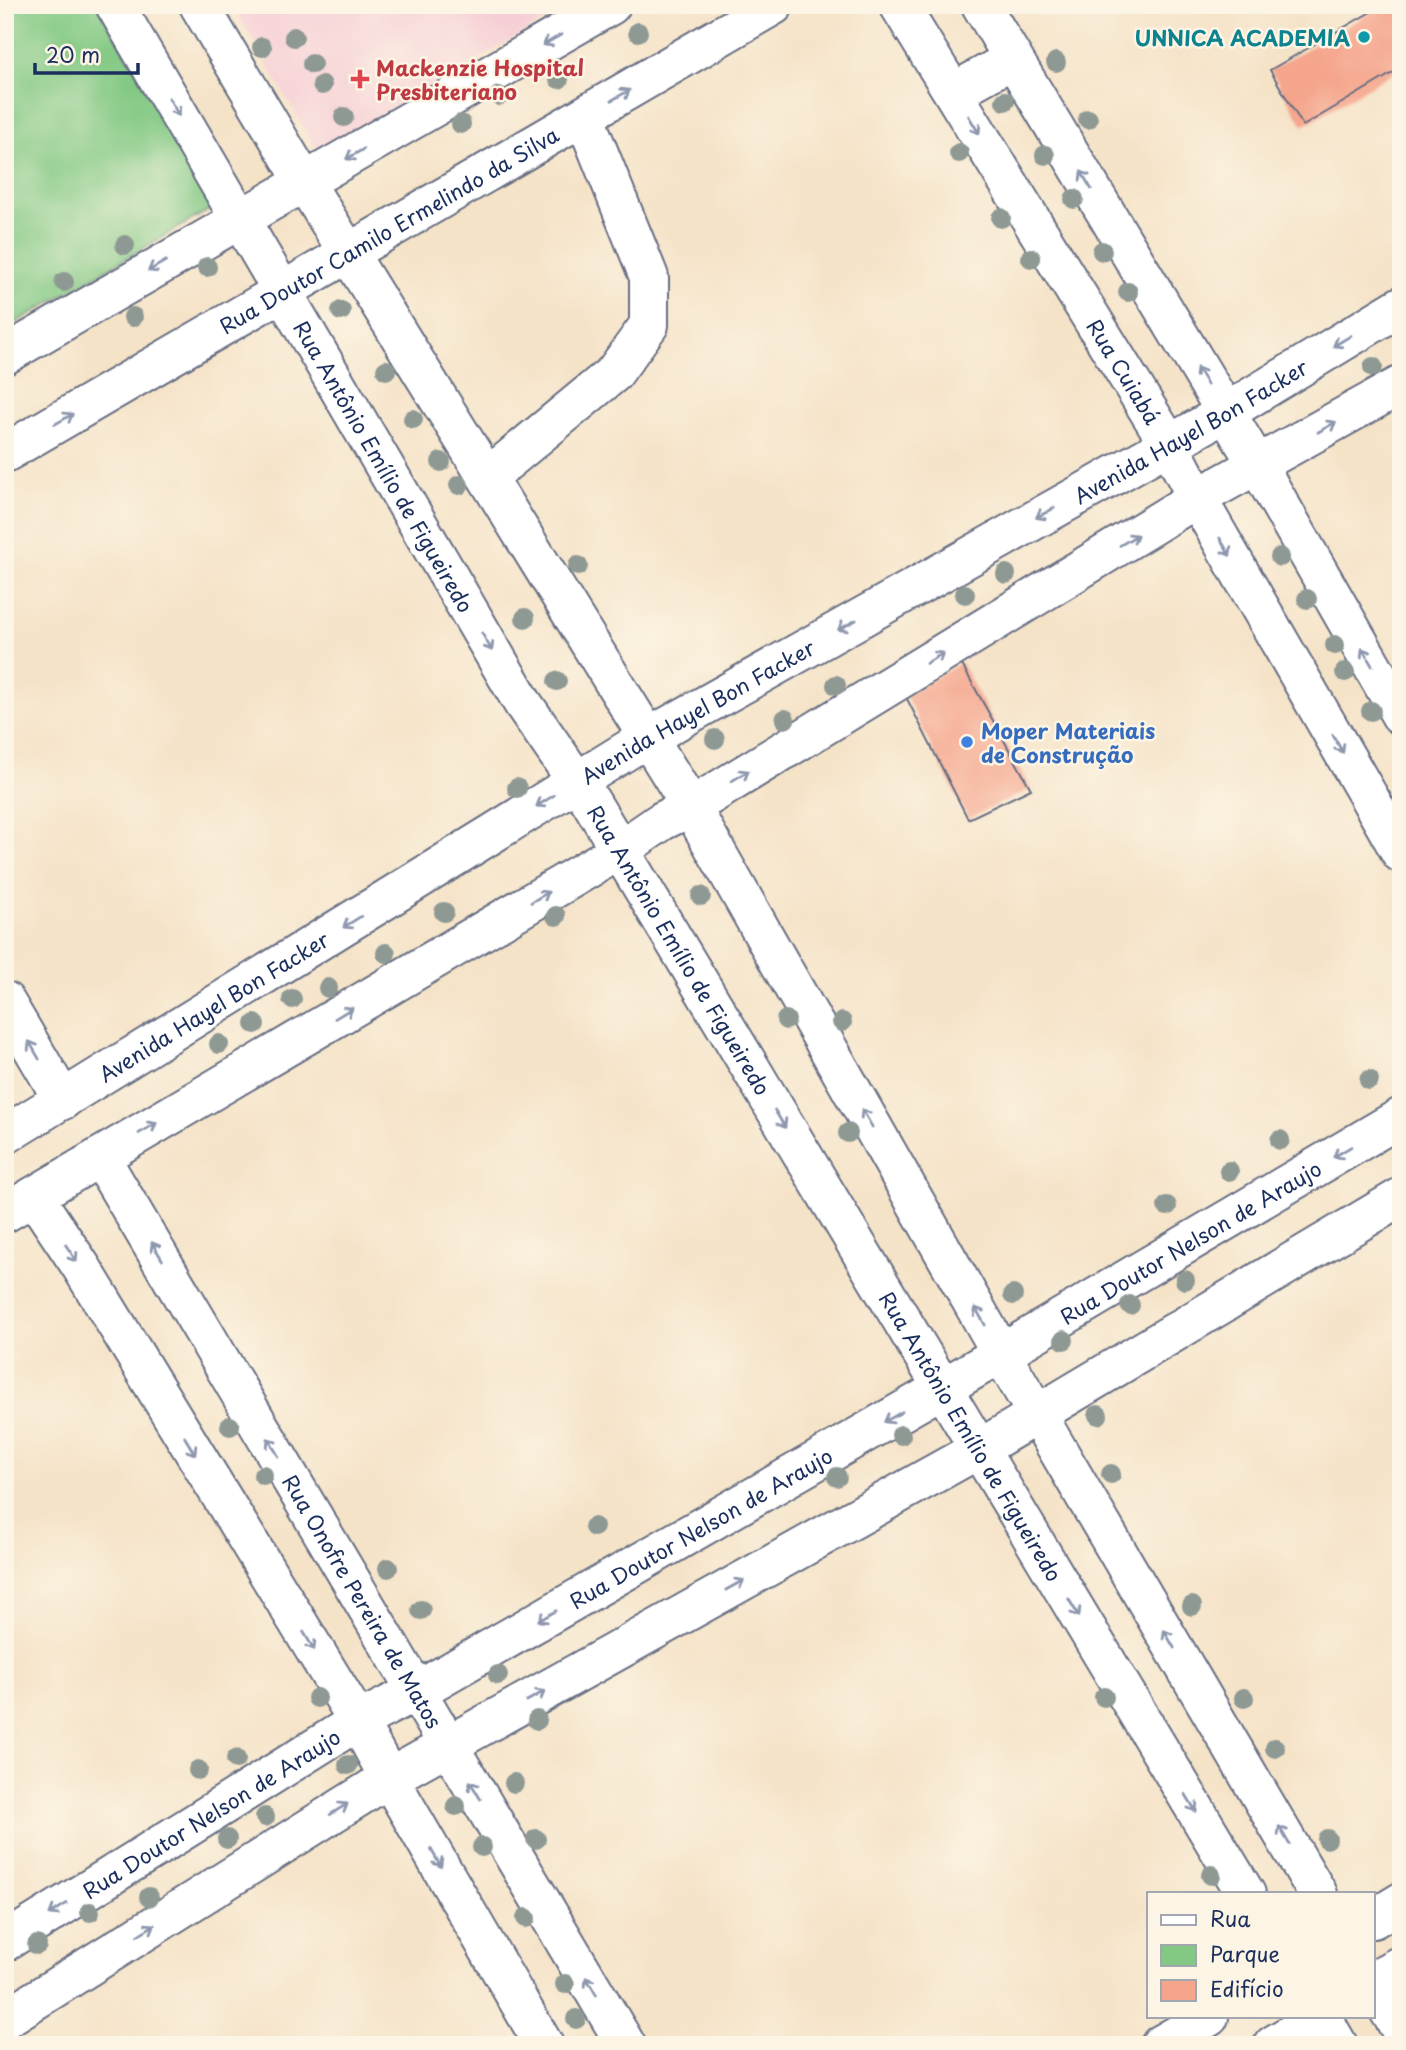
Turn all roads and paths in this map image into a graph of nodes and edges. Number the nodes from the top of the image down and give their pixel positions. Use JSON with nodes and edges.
{"nodes":[{"id":1,"x":115,"y":5,"type":"edge"},
{"id":2,"x":199,"y":5,"type":"edge"},
{"id":3,"x":611,"y":5,"type":"edge"},
{"id":4,"x":774,"y":5,"type":"edge"},
{"id":5,"x":899,"y":5,"type":"edge"},
{"id":6,"x":981,"y":5,"type":"edge"},
{"id":7,"x":1013,"y":58,"type":"junction"},
{"id":8,"x":954,"y":92,"type":"junction"},
{"id":9,"x":583,"y":116,"type":"junction"},
{"id":10,"x":305,"y":183,"type":"junction"},
{"id":11,"x":238,"y":219,"type":"junction"},
{"id":12,"x":350,"y":252,"type":"junction"},
{"id":13,"x":282,"y":292,"type":"junction"},
{"id":14,"x":1401,"y":306,"type":"edge"},
{"id":15,"x":5,"y":355,"type":"edge"},
{"id":16,"x":1401,"y":385,"type":"edge"},
{"id":17,"x":1225,"y":413,"type":"junction"},
{"id":18,"x":1169,"y":444,"type":"junction"},
{"id":19,"x":5,"y":453,"type":"edge"},
{"id":20,"x":1258,"y":467,"type":"junction"},
{"id":21,"x":488,"y":477,"type":"junction"},
{"id":22,"x":1197,"y":498,"type":"junction"},
{"id":23,"x":1401,"y":716,"type":"edge"},
{"id":24,"x":647,"y":738,"type":"junction"},
{"id":25,"x":577,"y":781,"type":"junction"},
{"id":26,"x":691,"y":807,"type":"junction"},
{"id":27,"x":620,"y":850,"type":"junction"},
{"id":28,"x":1401,"y":853,"type":"edge"},
{"id":29,"x":5,"y":1001,"type":"edge"},
{"id":30,"x":64,"y":1100,"type":"junction"},
{"id":31,"x":1401,"y":1117,"type":"edge"},
{"id":32,"x":5,"y":1135,"type":"edge"},
{"id":33,"x":100,"y":1157,"type":"junction"},
{"id":34,"x":1401,"y":1197,"type":"edge"},
{"id":35,"x":19,"y":1204,"type":"edge"},
{"id":36,"x":1001,"y":1353,"type":"junction"},
{"id":37,"x":941,"y":1389,"type":"junction"},
{"id":38,"x":1036,"y":1414,"type":"junction"},
{"id":39,"x":979,"y":1449,"type":"junction"},
{"id":40,"x":417,"y":1691,"type":"junction"},
{"id":41,"x":358,"y":1721,"type":"junction"},
{"id":42,"x":448,"y":1744,"type":"junction"},
{"id":43,"x":389,"y":1778,"type":"junction"},
{"id":44,"x":1245,"y":1892,"type":"edge"},
{"id":45,"x":1317,"y":1892,"type":"edge"},
{"id":46,"x":1401,"y":1902,"type":"edge"},
{"id":47,"x":1374,"y":1918,"type":"edge"},
{"id":48,"x":5,"y":1942,"type":"edge"},
{"id":49,"x":1401,"y":1965,"type":"edge"},
{"id":50,"x":1374,"y":1981,"type":"edge"},
{"id":51,"x":1374,"y":1984,"type":"edge"},
{"id":52,"x":1207,"y":2018,"type":"edge"},
{"id":53,"x":1319,"y":2018,"type":"edge"},
{"id":54,"x":1322,"y":2018,"type":"edge"},
{"id":55,"x":5,"y":2019,"type":"edge"},
{"id":56,"x":1401,"y":2031,"type":"edge"},
{"id":57,"x":544,"y":2045,"type":"edge"},
{"id":58,"x":626,"y":2045,"type":"edge"},
{"id":59,"x":1160,"y":2045,"type":"edge"},
{"id":60,"x":1273,"y":2045,"type":"edge"},
{"id":61,"x":1338,"y":2045,"type":"edge"}],
"edges":[{"from":1,"to":11,"type":"street","name":"Rua Antônio Emílio de Figueiredo","one_way":true},
{"from":2,"to":10,"type":"street"},
{"from":3,"to":10,"type":"street","one_way":true},
{"from":9,"to":4,"type":"street","name":"Rua Doutor Camilo Ermelindo da Silva","one_way":true},
{"from":5,"to":8,"type":"street","name":"Rua Cuiabá"},
{"from":6,"to":7,"type":"street"},
{"from":7,"to":8,"type":"street"},
{"from":17,"to":7,"type":"street","one_way":true},
{"from":8,"to":18,"type":"street","name":"Rua Cuiabá","one_way":true},
{"from":9,"to":12,"type":"street","name":"Rua Doutor Camilo Ermelindo da Silva"},
{"from":9,"to":21,"type":"street"},
{"from":10,"to":11,"type":"street"},
{"from":10,"to":12,"type":"street"},
{"from":11,"to":13,"type":"street","name":"Rua Antônio Emílio de Figueiredo"},
{"from":11,"to":15,"type":"street","one_way":true},
{"from":12,"to":13,"type":"street","name":"Rua Doutor Camilo Ermelindo da Silva"},
{"from":12,"to":21,"type":"street"},
{"from":19,"to":13,"type":"street","name":"Rua Doutor Camilo Ermelindo da Silva","one_way":true},
{"from":13,"to":25,"type":"street","name":"Rua Antônio Emílio de Figueiredo","one_way":true},
{"from":14,"to":17,"type":"street","name":"Avenida Hayel Bon Facker","one_way":true},
{"from":20,"to":16,"type":"street","one_way":true},
{"from":17,"to":18,"type":"street","name":"Avenida Hayel Bon Facker"},
{"from":17,"to":20,"type":"street"},
{"from":18,"to":22,"type":"street","name":"Rua Cuiabá"},
{"from":18,"to":24,"type":"street","name":"Avenida Hayel Bon Facker","one_way":true},
{"from":20,"to":22,"type":"street"},
{"from":23,"to":20,"type":"street","one_way":true},
{"from":21,"to":24,"type":"street"},
{"from":26,"to":22,"type":"street","one_way":true},
{"from":22,"to":28,"type":"street","name":"Rua Cuiabá","one_way":true},
{"from":24,"to":25,"type":"street","name":"Avenida Hayel Bon Facker"},
{"from":24,"to":26,"type":"street"},
{"from":25,"to":27,"type":"street","name":"Rua Antônio Emílio de Figueiredo"},
{"from":25,"to":30,"type":"street","name":"Avenida Hayel Bon Facker","one_way":true},
{"from":26,"to":27,"type":"street"},
{"from":36,"to":26,"type":"street","one_way":true},
{"from":33,"to":27,"type":"street","one_way":true},
{"from":27,"to":37,"type":"street","name":"Rua Antônio Emílio de Figueiredo","one_way":true},
{"from":30,"to":29,"type":"street","one_way":true},
{"from":30,"to":32,"type":"street","name":"Avenida Hayel Bon Facker"},
{"from":31,"to":36,"type":"street","name":"Rua Doutor Nelson de Araujo","one_way":true},
{"from":33,"to":35,"type":"street"},
{"from":40,"to":33,"type":"street","name":"Rua Onofre Pereira de Matos","one_way":true},
{"from":34,"to":38,"type":"street"},
{"from":35,"to":41,"type":"street","one_way":true},
{"from":36,"to":37,"type":"street","name":"Rua Doutor Nelson de Araujo"},
{"from":36,"to":38,"type":"street"},
{"from":37,"to":39,"type":"street","name":"Rua Antônio Emílio de Figueiredo"},
{"from":37,"to":40,"type":"street","name":"Rua Doutor Nelson de Araujo","one_way":true},
{"from":38,"to":39,"type":"street"},
{"from":45,"to":38,"type":"street","one_way":true},
{"from":42,"to":39,"type":"street","one_way":true},
{"from":39,"to":44,"type":"street","name":"Rua Antônio Emílio de Figueiredo","one_way":true},
{"from":40,"to":41,"type":"street","name":"Rua Doutor Nelson de Araujo"},
{"from":40,"to":42,"type":"street","name":"Rua Onofre Pereira de Matos"},
{"from":41,"to":43,"type":"street"},
{"from":41,"to":48,"type":"street","name":"Rua Doutor Nelson de Araujo","one_way":true},
{"from":42,"to":43,"type":"street"},
{"from":58,"to":42,"type":"street","name":"Rua Onofre Pereira de Matos","one_way":true},
{"from":55,"to":43,"type":"street","one_way":true},
{"from":43,"to":57,"type":"street","one_way":true},
{"from":46,"to":47,"type":"street"},
{"from":49,"to":50,"type":"street"},
{"from":51,"to":56,"type":"street"},
{"from":52,"to":59,"type":"street"},
{"from":53,"to":60,"type":"street"},
{"from":54,"to":61,"type":"street"}]}
